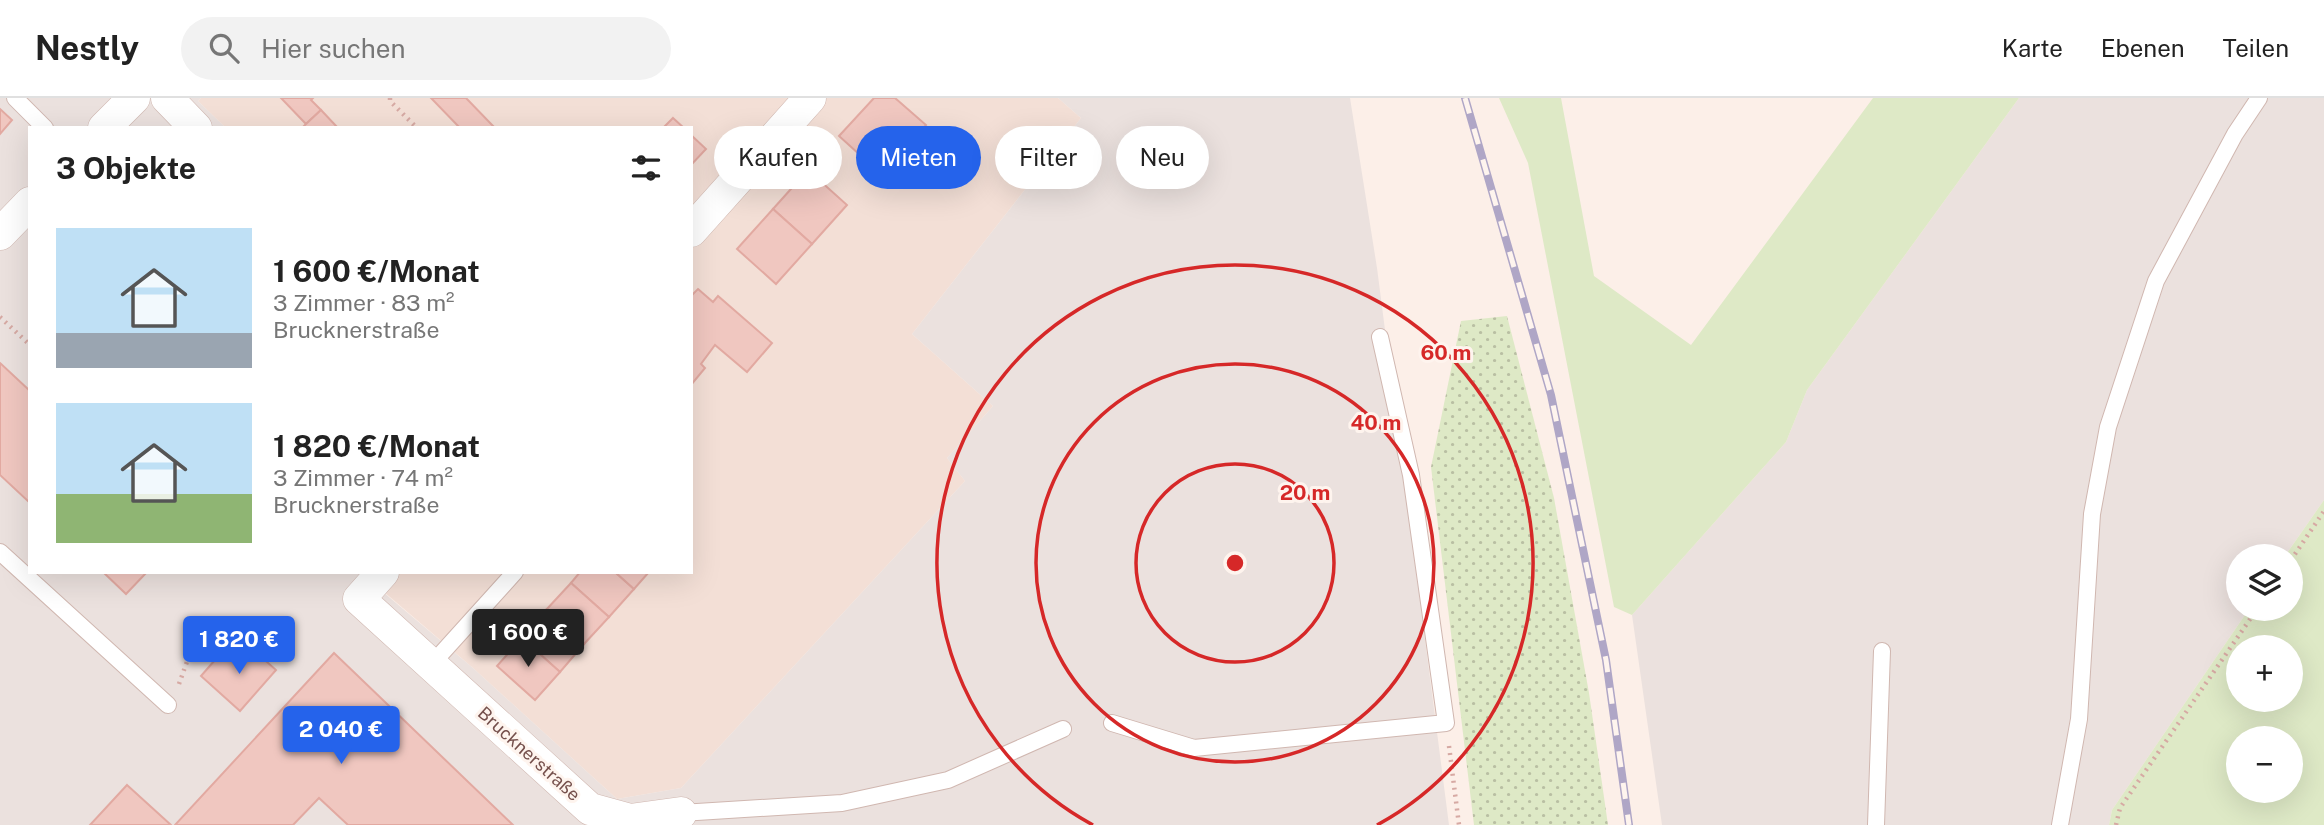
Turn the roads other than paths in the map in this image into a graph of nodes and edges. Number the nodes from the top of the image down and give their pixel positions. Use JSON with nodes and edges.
{"nodes":[{"id":1,"x":15,"y":98,"type":"edge"},
{"id":2,"x":134,"y":98,"type":"edge"},
{"id":3,"x":167,"y":98,"type":"edge"},
{"id":4,"x":810,"y":98,"type":"edge"},
{"id":5,"x":2259,"y":98,"type":"edge"},
{"id":6,"x":44,"y":126,"type":"edge"},
{"id":7,"x":106,"y":126,"type":"edge"},
{"id":8,"x":194,"y":126,"type":"edge"},
{"id":9,"x":28,"y":205,"type":"edge"},
{"id":10,"x":693,"y":229,"type":"edge"},
{"id":11,"x":0,"y":233,"type":"edge"},
{"id":12,"x":1380,"y":337,"type":"dead end"},
{"id":13,"x":0,"y":552,"type":"edge"},
{"id":14,"x":381,"y":574,"type":"edge"},
{"id":15,"x":514,"y":574,"type":"edge"},
{"id":16,"x":1882,"y":651,"type":"dead end"},
{"id":17,"x":431,"y":665,"type":"junction"},
{"id":18,"x":168,"y":705,"type":"road end"},
{"id":19,"x":1112,"y":723,"type":"dead end"},
{"id":20,"x":1063,"y":729,"type":"dead end"},
{"id":21,"x":681,"y":813,"type":"joint"},
{"id":22,"x":1875,"y":825,"type":"edge"},
{"id":23,"x":2060,"y":825,"type":"edge"}],
"edges":[{"from":1,"to":6,"type":"lane"},
{"from":2,"to":7,"type":"street"},
{"from":3,"to":8,"type":"street"},
{"from":4,"to":10,"type":"street"},
{"from":5,"to":23,"type":"lane"},
{"from":9,"to":11,"type":"street"},
{"from":12,"to":19,"type":"lane"},
{"from":13,"to":18,"type":"lane"},
{"from":14,"to":17,"type":"street","name":"Brucknerstraße"},
{"from":15,"to":17,"type":"lane"},
{"from":16,"to":22,"type":"lane"},
{"from":17,"to":21,"type":"street","name":"Brucknerstraße"},
{"from":20,"to":21,"type":"lane"}]}
